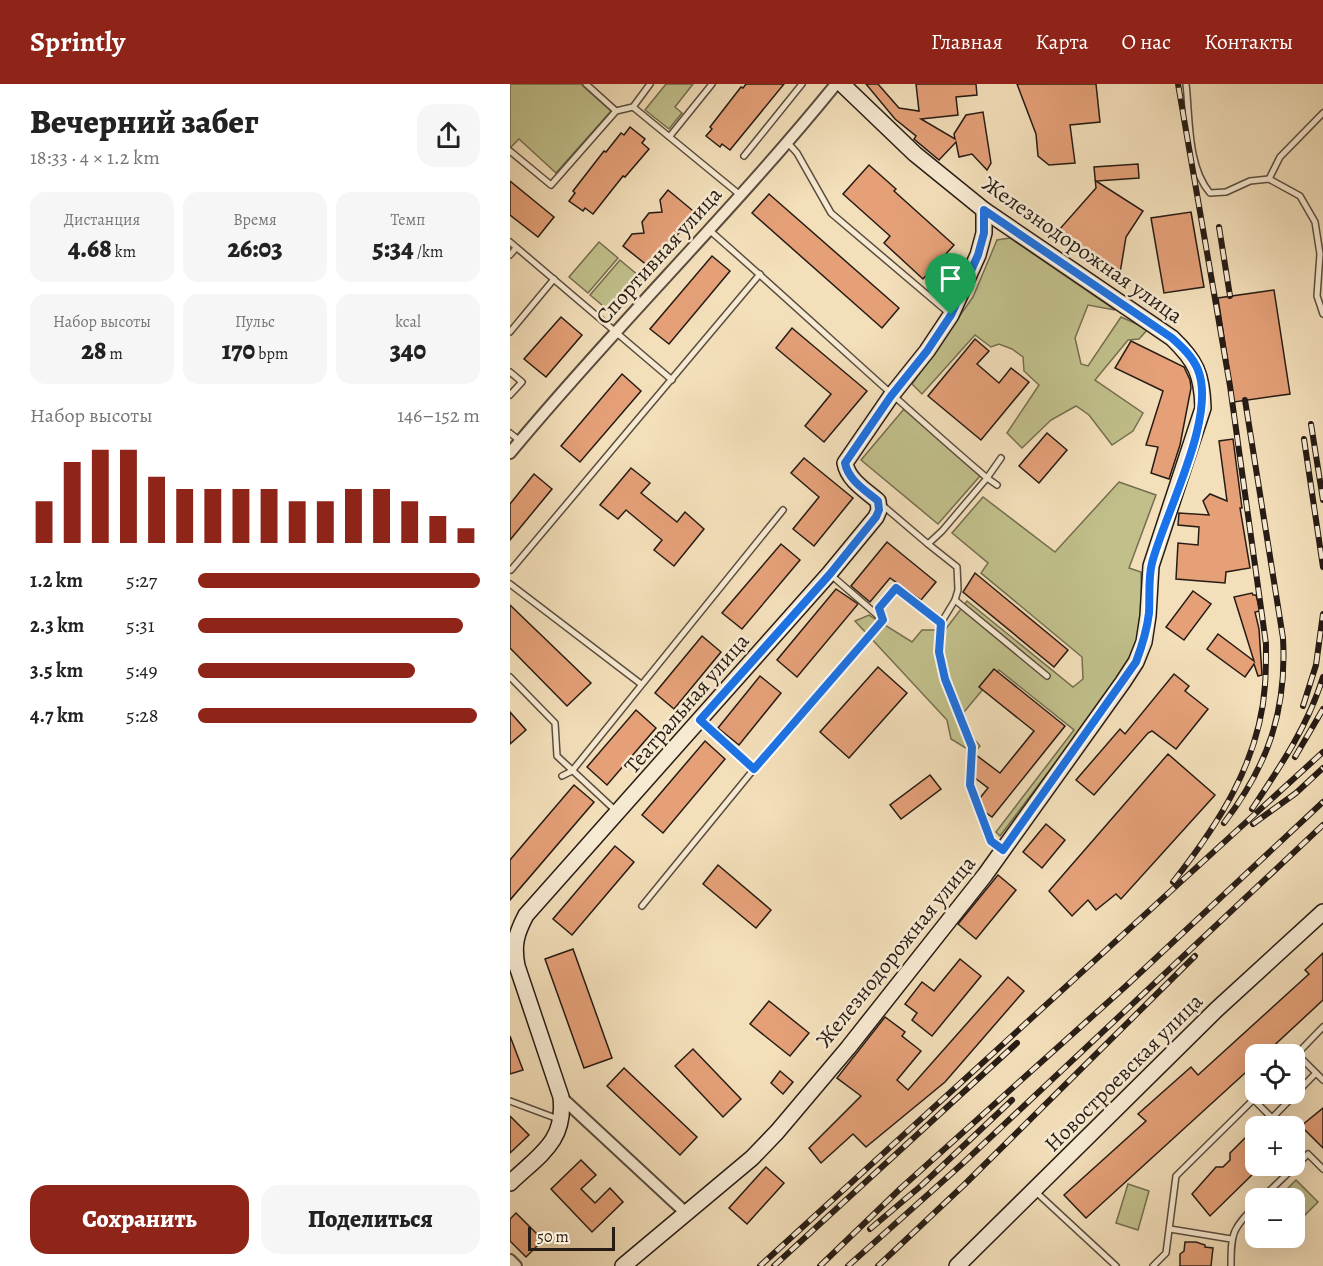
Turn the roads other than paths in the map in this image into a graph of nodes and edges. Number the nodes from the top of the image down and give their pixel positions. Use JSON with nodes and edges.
{"nodes":[{"id":1,"x":586,"y":84,"type":"edge"},
{"id":2,"x":650,"y":84,"type":"edge"},
{"id":3,"x":712,"y":84,"type":"edge"},
{"id":4,"x":802,"y":84,"type":"edge"},
{"id":5,"x":836,"y":84,"type":"edge"},
{"id":6,"x":842,"y":84,"type":"edge"},
{"id":7,"x":1186,"y":84,"type":"edge"},
{"id":8,"x":633,"y":107,"type":"junction"},
{"id":9,"x":616,"y":111,"type":"junction"},
{"id":10,"x":1323,"y":113,"type":"edge"},
{"id":11,"x":670,"y":136,"type":"junction"},
{"id":12,"x":788,"y":143,"type":"junction"},
{"id":13,"x":510,"y":151,"type":"edge"},
{"id":14,"x":744,"y":156,"type":"dead end"},
{"id":15,"x":1269,"y":178,"type":"junction"},
{"id":16,"x":739,"y":194,"type":"junction"},
{"id":17,"x":984,"y":210,"type":"junction"},
{"id":18,"x":1323,"y":220,"type":"edge"},
{"id":19,"x":1315,"y":222,"type":"junction"},
{"id":20,"x":708,"y":229,"type":"junction"},
{"id":21,"x":510,"y":242,"type":"edge"},
{"id":22,"x":516,"y":248,"type":"junction"},
{"id":23,"x":510,"y":255,"type":"edge"},
{"id":24,"x":760,"y":274,"type":"junction"},
{"id":25,"x":554,"y":279,"type":"junction"},
{"id":26,"x":1323,"y":314,"type":"edge"},
{"id":27,"x":951,"y":315,"type":"junction"},
{"id":28,"x":616,"y":331,"type":"junction"},
{"id":29,"x":510,"y":332,"type":"edge"},
{"id":30,"x":510,"y":372,"type":"edge"},
{"id":31,"x":672,"y":380,"type":"junction"},
{"id":32,"x":510,"y":395,"type":"edge"},
{"id":33,"x":891,"y":396,"type":"junction"},
{"id":34,"x":510,"y":433,"type":"edge"},
{"id":35,"x":520,"y":441,"type":"junction"},
{"id":36,"x":510,"y":453,"type":"edge"},
{"id":37,"x":1001,"y":458,"type":"dead end"},
{"id":38,"x":987,"y":478,"type":"junction"},
{"id":39,"x":997,"y":485,"type":"dead end"},
{"id":40,"x":878,"y":501,"type":"junction"},
{"id":41,"x":783,"y":510,"type":"dead end"},
{"id":42,"x":928,"y":544,"type":"junction"},
{"id":43,"x":511,"y":570,"type":"edge"},
{"id":44,"x":830,"y":574,"type":"junction"},
{"id":45,"x":510,"y":584,"type":"edge"},
{"id":46,"x":955,"y":600,"type":"junction"},
{"id":47,"x":883,"y":620,"type":"junction"},
{"id":48,"x":941,"y":623,"type":"junction"},
{"id":49,"x":1047,"y":676,"type":"dead end"},
{"id":50,"x":510,"y":677,"type":"edge"},
{"id":51,"x":641,"y":684,"type":"junction"},
{"id":52,"x":700,"y":720,"type":"junction"},
{"id":53,"x":754,"y":769,"type":"junction"},
{"id":54,"x":573,"y":771,"type":"junction"},
{"id":55,"x":562,"y":776,"type":"dead end"},
{"id":56,"x":618,"y":813,"type":"junction"},
{"id":57,"x":1003,"y":850,"type":"junction"},
{"id":58,"x":642,"y":906,"type":"dead end"},
{"id":59,"x":1323,"y":912,"type":"edge"},
{"id":60,"x":1323,"y":1028,"type":"edge"},
{"id":61,"x":1305,"y":1046,"type":"edge"},
{"id":62,"x":1305,"y":1063,"type":"edge"},
{"id":63,"x":1316,"y":1073,"type":"junction"},
{"id":64,"x":1323,"y":1080,"type":"edge"},
{"id":65,"x":1305,"y":1084,"type":"edge"},
{"id":66,"x":561,"y":1097,"type":"junction"},
{"id":67,"x":510,"y":1101,"type":"edge"},
{"id":68,"x":1248,"y":1104,"type":"edge"},
{"id":69,"x":1258,"y":1104,"type":"edge"},
{"id":70,"x":1286,"y":1104,"type":"edge"},
{"id":71,"x":562,"y":1121,"type":"junction"},
{"id":72,"x":1323,"y":1169,"type":"edge"},
{"id":73,"x":510,"y":1183,"type":"edge"},
{"id":74,"x":1272,"y":1188,"type":"edge"},
{"id":75,"x":1035,"y":1191,"type":"junction"},
{"id":76,"x":686,"y":1213,"type":"junction"},
{"id":77,"x":1245,"y":1216,"type":"edge"},
{"id":78,"x":1170,"y":1229,"type":"junction"},
{"id":79,"x":1231,"y":1239,"type":"junction"},
{"id":80,"x":510,"y":1260,"type":"edge"},
{"id":81,"x":516,"y":1266,"type":"edge"},
{"id":82,"x":623,"y":1266,"type":"edge"},
{"id":83,"x":957,"y":1266,"type":"edge"},
{"id":84,"x":1116,"y":1266,"type":"edge"},
{"id":85,"x":1153,"y":1266,"type":"edge"},
{"id":86,"x":1231,"y":1266,"type":"edge"}],
"edges":[{"from":1,"to":9,"type":"lane"},
{"from":2,"to":8,"type":"lane"},
{"from":3,"to":11,"type":"lane"},
{"from":4,"to":14,"type":"lane"},
{"from":5,"to":12,"type":"street","name":"Спортивная улица"},
{"from":6,"to":17,"type":"street","name":"Железнодорожная улица"},
{"from":7,"to":15,"type":"lane"},
{"from":8,"to":9,"type":"lane"},
{"from":8,"to":11,"type":"lane"},
{"from":9,"to":13,"type":"lane"},
{"from":10,"to":15,"type":"lane"},
{"from":11,"to":16,"type":"lane"},
{"from":12,"to":16,"type":"street","name":"Спортивная улица"},
{"from":12,"to":27,"type":"lane"},
{"from":15,"to":19,"type":"lane"},
{"from":16,"to":20,"type":"street","name":"Спортивная улица"},
{"from":17,"to":27,"type":"street"},
{"from":17,"to":57,"type":"street","name":"Железнодорожная улица"},
{"from":18,"to":19,"type":"lane"},
{"from":19,"to":26,"type":"lane"},
{"from":20,"to":24,"type":"lane"},
{"from":20,"to":28,"type":"street","name":"Спортивная улица"},
{"from":21,"to":22,"type":"lane"},
{"from":22,"to":23,"type":"lane"},
{"from":22,"to":25,"type":"lane"},
{"from":24,"to":31,"type":"lane"},
{"from":24,"to":33,"type":"lane"},
{"from":25,"to":28,"type":"lane"},
{"from":25,"to":29,"type":"lane"},
{"from":27,"to":33,"type":"street"},
{"from":28,"to":31,"type":"lane"},
{"from":28,"to":35,"type":"street","name":"Спортивная улица"},
{"from":30,"to":32,"type":"lane"},
{"from":31,"to":43,"type":"lane"},
{"from":33,"to":38,"type":"lane"},
{"from":33,"to":40,"type":"street"},
{"from":34,"to":35,"type":"lane"},
{"from":35,"to":36,"type":"street","name":"Спортивная улица"},
{"from":37,"to":38,"type":"lane"},
{"from":38,"to":39,"type":"lane"},
{"from":38,"to":42,"type":"lane"},
{"from":40,"to":42,"type":"lane"},
{"from":40,"to":44,"type":"street","name":"Театральная улица"},
{"from":41,"to":51,"type":"lane"},
{"from":42,"to":46,"type":"lane"},
{"from":44,"to":47,"type":"lane"},
{"from":44,"to":52,"type":"street","name":"Театральная улица"},
{"from":45,"to":51,"type":"lane"},
{"from":46,"to":48,"type":"lane"},
{"from":46,"to":49,"type":"lane"},
{"from":47,"to":48,"type":"lane"},
{"from":47,"to":53,"type":"lane"},
{"from":48,"to":57,"type":"lane"},
{"from":50,"to":54,"type":"lane"},
{"from":51,"to":54,"type":"lane"},
{"from":52,"to":53,"type":"lane"},
{"from":52,"to":56,"type":"street","name":"Театральная улица"},
{"from":53,"to":58,"type":"lane"},
{"from":54,"to":55,"type":"lane"},
{"from":54,"to":56,"type":"lane"},
{"from":56,"to":66,"type":"street","name":"Театральная улица"},
{"from":57,"to":76,"type":"street","name":"Железнодорожная улица"},
{"from":59,"to":75,"type":"street","name":"Новостроевская улица"},
{"from":60,"to":61,"type":"lane"},
{"from":62,"to":63,"type":"lane"},
{"from":63,"to":64,"type":"lane"},
{"from":63,"to":65,"type":"lane"},
{"from":66,"to":71,"type":"street"},
{"from":66,"to":76,"type":"street","name":"Театральная улица"},
{"from":67,"to":71,"type":"lane"},
{"from":68,"to":78,"type":"lane"},
{"from":69,"to":70,"type":"lane"},
{"from":71,"to":73,"type":"street"},
{"from":72,"to":74,"type":"lane"},
{"from":75,"to":83,"type":"street","name":"Новостроевская улица"},
{"from":75,"to":84,"type":"lane"},
{"from":76,"to":82,"type":"street","name":"Железнодорожная улица"},
{"from":77,"to":79,"type":"lane"},
{"from":78,"to":79,"type":"lane"},
{"from":78,"to":85,"type":"lane"},
{"from":79,"to":86,"type":"lane"},
{"from":80,"to":81,"type":"street"}]}
